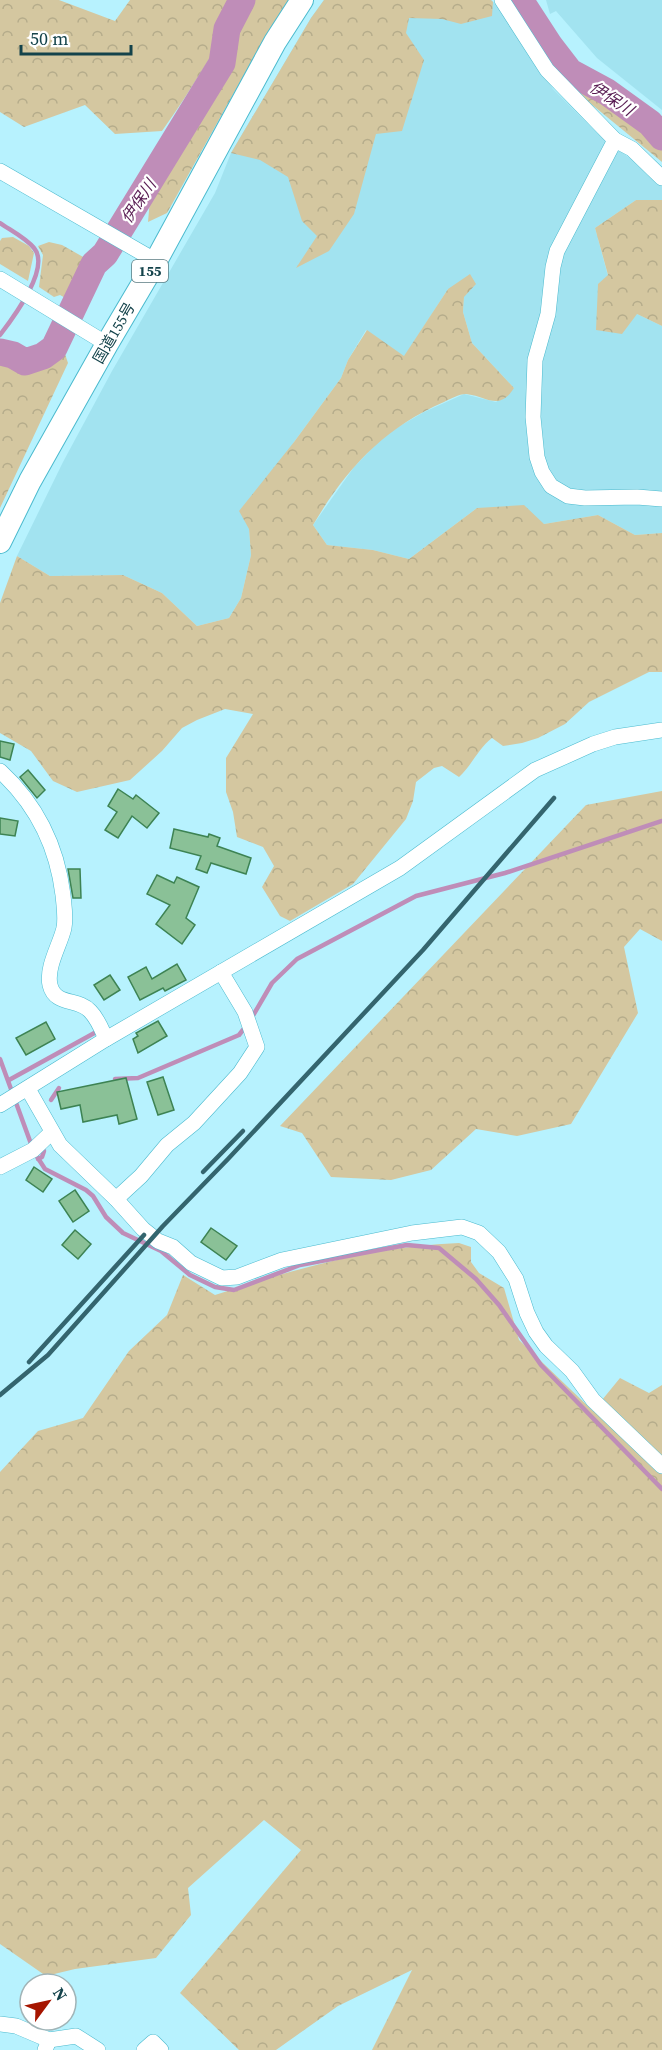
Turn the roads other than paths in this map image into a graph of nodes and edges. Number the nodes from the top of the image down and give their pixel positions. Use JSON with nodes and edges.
{"nodes":[{"id":1,"x":302,"y":0,"type":"edge"},
{"id":2,"x":502,"y":0,"type":"edge"},
{"id":3,"x":615,"y":140,"type":"junction"},
{"id":4,"x":0,"y":171,"type":"edge"},
{"id":5,"x":662,"y":178,"type":"edge"},
{"id":6,"x":156,"y":261,"type":"junction"},
{"id":7,"x":6,"y":283,"type":"edge"},
{"id":8,"x":106,"y":344,"type":"junction"},
{"id":9,"x":662,"y":499,"type":"edge"},
{"id":10,"x":0,"y":542,"type":"edge"},
{"id":11,"x":662,"y":730,"type":"edge"},
{"id":12,"x":0,"y":771,"type":"edge"},
{"id":13,"x":221,"y":972,"type":"junction"},
{"id":14,"x":106,"y":1039,"type":"junction"},
{"id":15,"x":28,"y":1089,"type":"junction"},
{"id":16,"x":0,"y":1105,"type":"edge"},
{"id":17,"x":52,"y":1132,"type":"junction"},
{"id":18,"x":0,"y":1167,"type":"edge"},
{"id":19,"x":117,"y":1199,"type":"junction"},
{"id":20,"x":662,"y":1466,"type":"edge"},
{"id":21,"x":0,"y":2024,"type":"edge"},
{"id":22,"x":47,"y":2045,"type":"edge"},
{"id":23,"x":98,"y":2050,"type":"edge"},
{"id":24,"x":144,"y":2050,"type":"edge"},
{"id":25,"x":161,"y":2050,"type":"edge"}],
"edges":[{"from":1,"to":6,"type":"highway","name":"国道155号","number":"155"},
{"from":2,"to":3,"type":"street"},
{"from":3,"to":5,"type":"street"},
{"from":3,"to":9,"type":"street"},
{"from":4,"to":6,"type":"street"},
{"from":6,"to":8,"type":"highway","name":"国道155号","number":"155"},
{"from":7,"to":8,"type":"street"},
{"from":8,"to":10,"type":"highway","name":"国道155号","number":"155"},
{"from":11,"to":13,"type":"street"},
{"from":12,"to":14,"type":"street"},
{"from":13,"to":14,"type":"street"},
{"from":13,"to":19,"type":"street"},
{"from":14,"to":15,"type":"street"},
{"from":15,"to":16,"type":"street"},
{"from":15,"to":17,"type":"street"},
{"from":17,"to":18,"type":"street"},
{"from":17,"to":19,"type":"street"},
{"from":19,"to":20,"type":"street"},
{"from":21,"to":22,"type":"street"},
{"from":22,"to":23,"type":"street"},
{"from":24,"to":25,"type":"street"}]}
